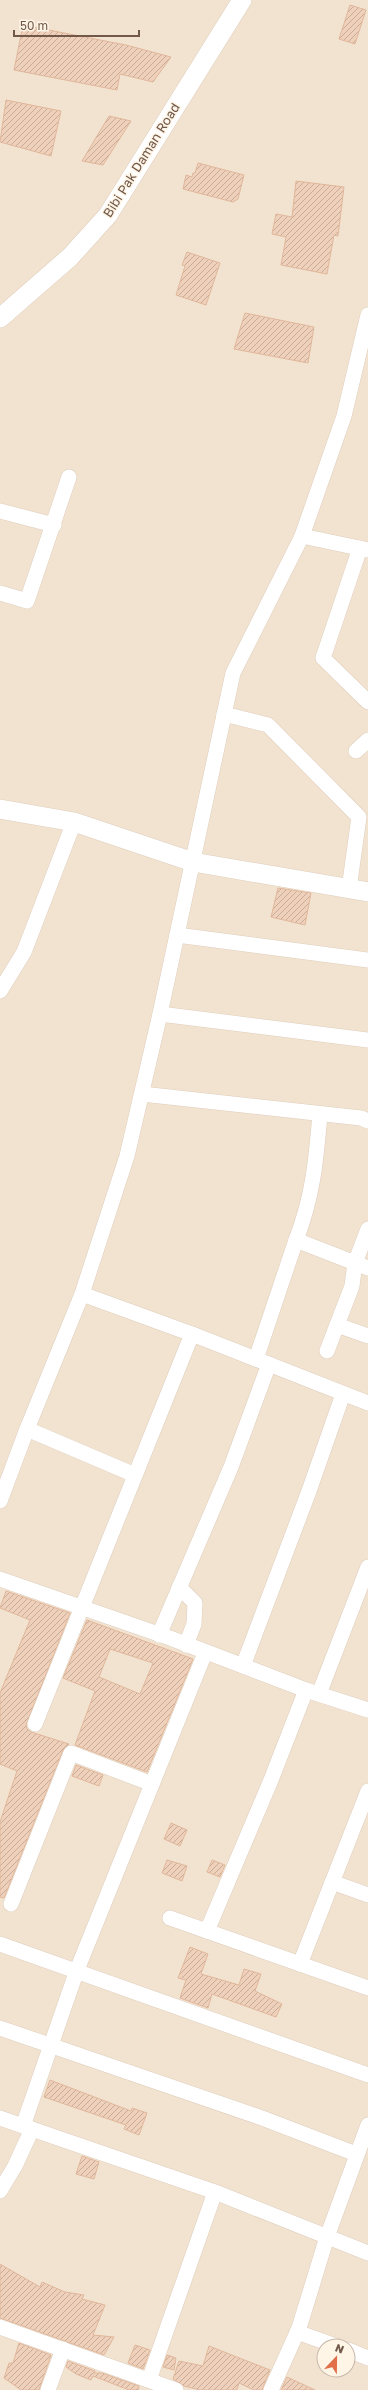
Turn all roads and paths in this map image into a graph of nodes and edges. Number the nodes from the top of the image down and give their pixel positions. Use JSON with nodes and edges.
{"nodes":[{"id":1,"x":242,"y":0,"type":"edge"},
{"id":2,"x":368,"y":315,"type":"edge"},
{"id":3,"x":0,"y":318,"type":"edge"},
{"id":4,"x":70,"y":478,"type":"dead end"},
{"id":5,"x":0,"y":511,"type":"edge"},
{"id":6,"x":54,"y":525,"type":"junction"},
{"id":7,"x":302,"y":536,"type":"junction"},
{"id":8,"x":364,"y":549,"type":"edge"},
{"id":9,"x":0,"y":593,"type":"edge"},
{"id":10,"x":368,"y":702,"type":"edge"},
{"id":11,"x":224,"y":714,"type":"junction"},
{"id":12,"x":368,"y":740,"type":"edge"},
{"id":13,"x":356,"y":751,"type":"dead end"},
{"id":14,"x":0,"y":809,"type":"edge"},
{"id":15,"x":74,"y":822,"type":"junction"},
{"id":16,"x":193,"y":862,"type":"junction"},
{"id":17,"x":349,"y":889,"type":"junction"},
{"id":18,"x":368,"y":892,"type":"edge"},
{"id":19,"x":177,"y":935,"type":"junction"},
{"id":20,"x":368,"y":960,"type":"edge"},
{"id":21,"x":0,"y":991,"type":"edge"},
{"id":22,"x":160,"y":1014,"type":"junction"},
{"id":23,"x":368,"y":1040,"type":"edge"},
{"id":24,"x":142,"y":1094,"type":"junction"},
{"id":25,"x":320,"y":1114,"type":"junction"},
{"id":26,"x":368,"y":1121,"type":"edge"},
{"id":27,"x":368,"y":1229,"type":"edge"},
{"id":28,"x":296,"y":1240,"type":"junction"},
{"id":29,"x":361,"y":1266,"type":"edge"},
{"id":30,"x":82,"y":1294,"type":"junction"},
{"id":31,"x":337,"y":1325,"type":"junction"},
{"id":32,"x":192,"y":1334,"type":"junction"},
{"id":33,"x":368,"y":1336,"type":"edge"},
{"id":34,"x":327,"y":1351,"type":"dead end"},
{"id":35,"x":263,"y":1362,"type":"junction"},
{"id":36,"x":343,"y":1394,"type":"junction"},
{"id":37,"x":368,"y":1403,"type":"edge"},
{"id":38,"x":26,"y":1428,"type":"junction"},
{"id":39,"x":135,"y":1476,"type":"junction"},
{"id":40,"x":0,"y":1501,"type":"edge"},
{"id":41,"x":368,"y":1566,"type":"edge"},
{"id":42,"x":0,"y":1579,"type":"edge"},
{"id":43,"x":179,"y":1587,"type":"junction"},
{"id":44,"x":83,"y":1608,"type":"junction"},
{"id":45,"x":159,"y":1634,"type":"junction"},
{"id":46,"x":186,"y":1644,"type":"junction"},
{"id":47,"x":205,"y":1653,"type":"junction"},
{"id":48,"x":243,"y":1666,"type":"junction"},
{"id":49,"x":313,"y":1692,"type":"junction"},
{"id":50,"x":368,"y":1710,"type":"edge"},
{"id":51,"x":35,"y":1724,"type":"dead end"},
{"id":52,"x":152,"y":1784,"type":"junction"},
{"id":53,"x":366,"y":1800,"type":"edge"},
{"id":54,"x":332,"y":1882,"type":"junction"},
{"id":55,"x":368,"y":1895,"type":"edge"},
{"id":56,"x":11,"y":1904,"type":"dead end"},
{"id":57,"x":170,"y":1918,"type":"dead end"},
{"id":58,"x":207,"y":1931,"type":"junction"},
{"id":59,"x":0,"y":1944,"type":"edge"},
{"id":60,"x":300,"y":1964,"type":"junction"},
{"id":61,"x":77,"y":1970,"type":"junction"},
{"id":62,"x":368,"y":1988,"type":"edge"},
{"id":63,"x":0,"y":2028,"type":"edge"},
{"id":64,"x":52,"y":2046,"type":"junction"},
{"id":65,"x":368,"y":2075,"type":"edge"},
{"id":66,"x":0,"y":2118,"type":"edge"},
{"id":67,"x":368,"y":2125,"type":"edge"},
{"id":68,"x":27,"y":2128,"type":"junction"},
{"id":69,"x":356,"y":2154,"type":"junction"},
{"id":70,"x":0,"y":2191,"type":"edge"},
{"id":71,"x":215,"y":2192,"type":"junction"},
{"id":72,"x":327,"y":2237,"type":"junction"},
{"id":73,"x":368,"y":2253,"type":"edge"},
{"id":74,"x":0,"y":2327,"type":"edge"},
{"id":75,"x":297,"y":2332,"type":"junction"},
{"id":76,"x":316,"y":2339,"type":"edge"},
{"id":77,"x":63,"y":2349,"type":"junction"},
{"id":78,"x":356,"y":2353,"type":"edge"},
{"id":79,"x":368,"y":2358,"type":"edge"},
{"id":80,"x":149,"y":2380,"type":"junction"},
{"id":81,"x":48,"y":2390,"type":"edge"},
{"id":82,"x":176,"y":2390,"type":"edge"},
{"id":83,"x":271,"y":2390,"type":"edge"}],
"edges":[{"from":1,"to":3,"type":"street","name":"Bibi Pak Daman Road"},
{"from":2,"to":7,"type":"street"},
{"from":4,"to":6,"type":"street"},
{"from":5,"to":6,"type":"street"},
{"from":6,"to":9,"type":"street"},
{"from":7,"to":8,"type":"street"},
{"from":7,"to":11,"type":"street"},
{"from":8,"to":10,"type":"street"},
{"from":11,"to":16,"type":"street"},
{"from":11,"to":17,"type":"street"},
{"from":12,"to":13,"type":"street"},
{"from":14,"to":15,"type":"street"},
{"from":15,"to":16,"type":"street"},
{"from":15,"to":21,"type":"street"},
{"from":16,"to":17,"type":"street"},
{"from":16,"to":19,"type":"street"},
{"from":17,"to":18,"type":"street"},
{"from":19,"to":20,"type":"street"},
{"from":19,"to":22,"type":"street"},
{"from":22,"to":23,"type":"street"},
{"from":22,"to":24,"type":"street"},
{"from":24,"to":25,"type":"street"},
{"from":24,"to":30,"type":"street"},
{"from":25,"to":26,"type":"street"},
{"from":25,"to":28,"type":"street"},
{"from":27,"to":29,"type":"street"},
{"from":28,"to":29,"type":"street"},
{"from":28,"to":35,"type":"street"},
{"from":29,"to":31,"type":"street"},
{"from":30,"to":32,"type":"street"},
{"from":30,"to":38,"type":"street"},
{"from":31,"to":33,"type":"street"},
{"from":31,"to":34,"type":"street"},
{"from":32,"to":35,"type":"street"},
{"from":32,"to":39,"type":"street"},
{"from":35,"to":36,"type":"street"},
{"from":35,"to":43,"type":"street"},
{"from":36,"to":37,"type":"street"},
{"from":36,"to":48,"type":"street"},
{"from":38,"to":39,"type":"street"},
{"from":38,"to":40,"type":"street"},
{"from":39,"to":44,"type":"street"},
{"from":41,"to":49,"type":"street"},
{"from":42,"to":44,"type":"street"},
{"from":43,"to":45,"type":"street"},
{"from":43,"to":46,"type":"street"},
{"from":44,"to":45,"type":"street"},
{"from":44,"to":51,"type":"street"},
{"from":45,"to":46,"type":"street"},
{"from":46,"to":47,"type":"street"},
{"from":47,"to":48,"type":"street"},
{"from":47,"to":52,"type":"street"},
{"from":48,"to":49,"type":"street"},
{"from":49,"to":50,"type":"street"},
{"from":49,"to":58,"type":"street"},
{"from":52,"to":56,"type":"street"},
{"from":52,"to":61,"type":"street"},
{"from":53,"to":54,"type":"street"},
{"from":54,"to":55,"type":"street"},
{"from":54,"to":60,"type":"street"},
{"from":57,"to":58,"type":"street"},
{"from":58,"to":60,"type":"street"},
{"from":59,"to":61,"type":"street"},
{"from":60,"to":62,"type":"street"},
{"from":61,"to":64,"type":"street"},
{"from":61,"to":65,"type":"street"},
{"from":63,"to":64,"type":"street"},
{"from":64,"to":68,"type":"street"},
{"from":64,"to":69,"type":"street"},
{"from":66,"to":68,"type":"street"},
{"from":67,"to":69,"type":"street"},
{"from":68,"to":70,"type":"street"},
{"from":68,"to":71,"type":"street"},
{"from":69,"to":72,"type":"street"},
{"from":71,"to":72,"type":"street"},
{"from":71,"to":80,"type":"street"},
{"from":72,"to":73,"type":"street"},
{"from":72,"to":75,"type":"street"},
{"from":74,"to":77,"type":"street"},
{"from":75,"to":76,"type":"street"},
{"from":75,"to":83,"type":"street"},
{"from":77,"to":80,"type":"street"},
{"from":77,"to":81,"type":"street"},
{"from":78,"to":79,"type":"street"},
{"from":80,"to":82,"type":"street"}]}
